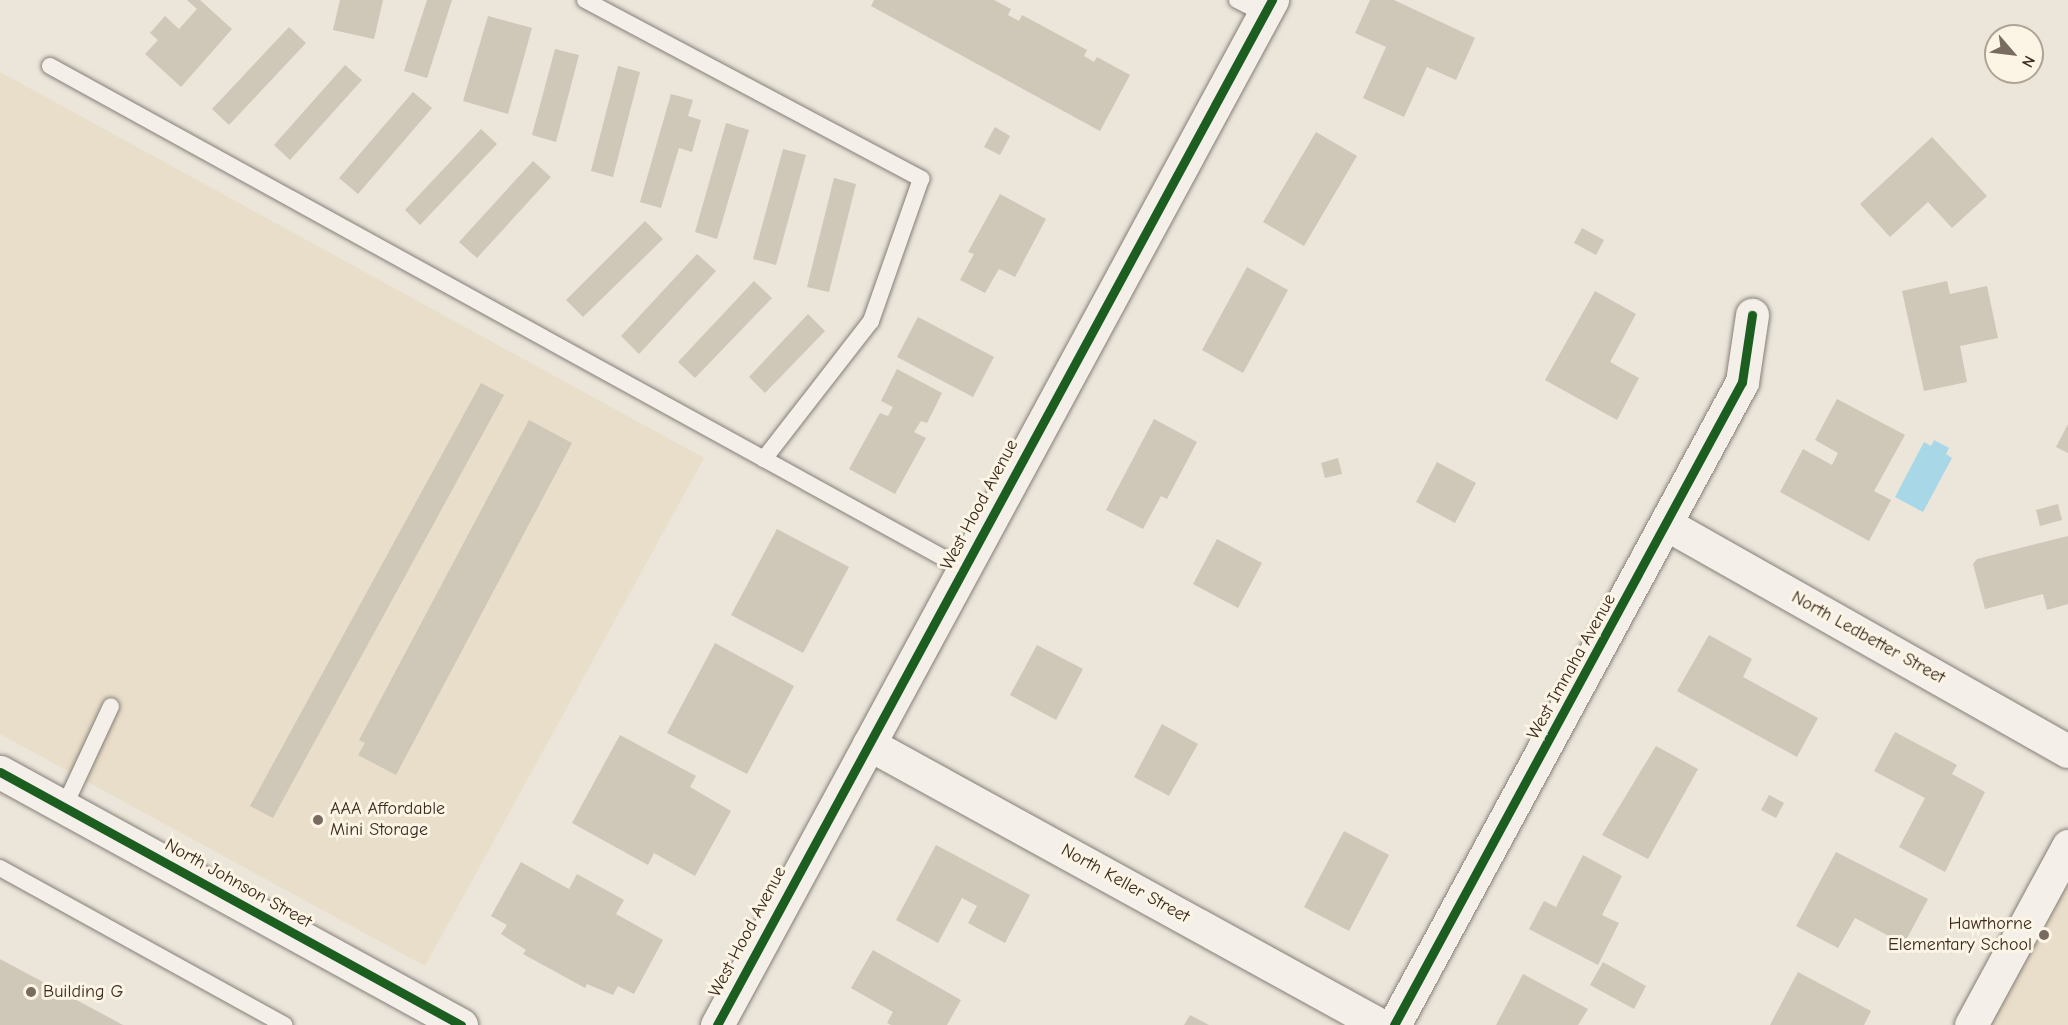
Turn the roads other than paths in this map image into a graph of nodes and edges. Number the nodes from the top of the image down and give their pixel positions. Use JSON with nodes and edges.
{"nodes":[{"id":1,"x":585,"y":0,"type":"edge"},
{"id":2,"x":1258,"y":5,"type":"edge"},
{"id":3,"x":50,"y":66,"type":"dead end"},
{"id":4,"x":1752,"y":315,"type":"dead end"},
{"id":5,"x":764,"y":459,"type":"junction"},
{"id":6,"x":1668,"y":525,"type":"junction"},
{"id":7,"x":964,"y":569,"type":"junction"},
{"id":8,"x":111,"y":706,"type":"dead end"},
{"id":9,"x":869,"y":744,"type":"junction"},
{"id":10,"x":2068,"y":751,"type":"edge"},
{"id":11,"x":0,"y":772,"type":"edge"},
{"id":12,"x":64,"y":807,"type":"junction"},
{"id":13,"x":2068,"y":846,"type":"edge"},
{"id":14,"x":0,"y":868,"type":"edge"},
{"id":15,"x":284,"y":1025,"type":"edge"},
{"id":16,"x":461,"y":1025,"type":"edge"},
{"id":17,"x":717,"y":1025,"type":"edge"},
{"id":18,"x":1380,"y":1025,"type":"edge"},
{"id":19,"x":1394,"y":1025,"type":"edge"},
{"id":20,"x":1971,"y":1025,"type":"edge"}],
"edges":[{"from":1,"to":5,"type":"lane"},
{"from":2,"to":7,"type":"street","name":"West Hood Avenue"},
{"from":3,"to":5,"type":"lane"},
{"from":4,"to":6,"type":"street","name":"West Imnaha Avenue"},
{"from":5,"to":7,"type":"lane"},
{"from":6,"to":10,"type":"street","name":"North Ledbetter Street"},
{"from":6,"to":19,"type":"street","name":"West Imnaha Avenue"},
{"from":7,"to":9,"type":"street","name":"West Hood Avenue"},
{"from":8,"to":12,"type":"lane"},
{"from":9,"to":17,"type":"street","name":"West Hood Avenue"},
{"from":9,"to":18,"type":"street","name":"North Keller Street"},
{"from":11,"to":12,"type":"street","name":"North Johnson Street"},
{"from":12,"to":16,"type":"street","name":"North Johnson Street"},
{"from":13,"to":20,"type":"street"},
{"from":14,"to":15,"type":"lane"}]}
